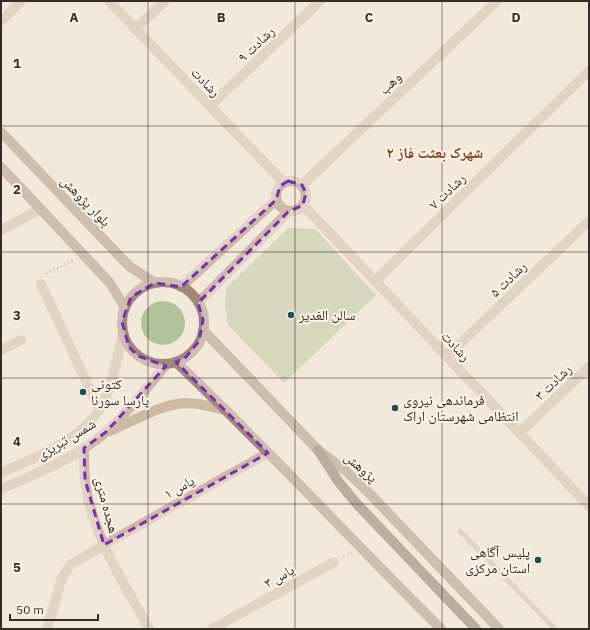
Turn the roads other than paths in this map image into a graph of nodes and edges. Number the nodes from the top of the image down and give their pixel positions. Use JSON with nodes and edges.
{"nodes":[{"id":1,"x":22,"y":1,"type":"edge"},
{"id":2,"x":109,"y":1,"type":"edge"},
{"id":3,"x":165,"y":1,"type":"edge"},
{"id":4,"x":320,"y":1,"type":"edge"},
{"id":5,"x":497,"y":1,"type":"edge"},
{"id":6,"x":1,"y":21,"type":"edge"},
{"id":7,"x":135,"y":29,"type":"junction"},
{"id":8,"x":589,"y":71,"type":"edge"},
{"id":9,"x":210,"y":106,"type":"junction"},
{"id":10,"x":1,"y":132,"type":"edge"},
{"id":11,"x":1,"y":167,"type":"edge"},
{"id":12,"x":284,"y":183,"type":"junction"},
{"id":13,"x":302,"y":185,"type":"junction"},
{"id":14,"x":276,"y":200,"type":"junction"},
{"id":15,"x":303,"y":205,"type":"junction"},
{"id":16,"x":42,"y":209,"type":"junction"},
{"id":17,"x":288,"y":212,"type":"junction"},
{"id":18,"x":589,"y":221,"type":"edge"},
{"id":19,"x":1,"y":230,"type":"edge"},
{"id":20,"x":375,"y":281,"type":"junction"},
{"id":21,"x":155,"y":283,"type":"junction"},
{"id":22,"x":41,"y":284,"type":"road end"},
{"id":23,"x":181,"y":287,"type":"junction"},
{"id":24,"x":198,"y":303,"type":"junction"},
{"id":25,"x":124,"y":308,"type":"junction"},
{"id":26,"x":203,"y":330,"type":"junction"},
{"id":27,"x":123,"y":335,"type":"junction"},
{"id":28,"x":21,"y":340,"type":"dead end"},
{"id":29,"x":1,"y":350,"type":"edge"},
{"id":30,"x":447,"y":356,"type":"junction"},
{"id":31,"x":172,"y":363,"type":"junction"},
{"id":32,"x":589,"y":367,"type":"edge"},
{"id":33,"x":99,"y":409,"type":"junction"},
{"id":34,"x":228,"y":411,"type":"junction"},
{"id":35,"x":106,"y":432,"type":"junction"},
{"id":36,"x":519,"y":433,"type":"junction"},
{"id":37,"x":84,"y":448,"type":"junction"},
{"id":38,"x":318,"y":450,"type":"junction"},
{"id":39,"x":268,"y":453,"type":"junction"},
{"id":40,"x":1,"y":473,"type":"edge"},
{"id":41,"x":1,"y":489,"type":"edge"},
{"id":42,"x":589,"y":506,"type":"edge"},
{"id":43,"x":460,"y":531,"type":"dead end"},
{"id":44,"x":104,"y":545,"type":"junction"},
{"id":45,"x":334,"y":562,"type":"road end"},
{"id":46,"x":47,"y":629,"type":"edge"},
{"id":47,"x":149,"y":629,"type":"edge"},
{"id":48,"x":212,"y":629,"type":"edge"},
{"id":49,"x":441,"y":629,"type":"edge"},
{"id":50,"x":476,"y":629,"type":"edge"},
{"id":51,"x":499,"y":629,"type":"edge"},
{"id":52,"x":555,"y":629,"type":"edge"}],
"edges":[{"from":1,"to":6,"type":"street"},
{"from":2,"to":7,"type":"street","name":"رشادت"},
{"from":3,"to":7,"type":"street"},
{"from":4,"to":9,"type":"street","name":"رشادت ۹"},
{"from":5,"to":13,"type":"street","name":"وهب"},
{"from":7,"to":9,"type":"street","name":"رشادت"},
{"from":8,"to":20,"type":"street","name":"رشادت ۷"},
{"from":9,"to":12,"type":"street","name":"رشادت"},
{"from":10,"to":21,"type":"main road","name":"بلوار پژوهش"},
{"from":11,"to":16,"type":"main road"},
{"from":12,"to":13,"type":"street"},
{"from":12,"to":14,"type":"street"},
{"from":13,"to":15,"type":"street"},
{"from":14,"to":17,"type":"street"},
{"from":14,"to":23,"type":"street"},
{"from":15,"to":17,"type":"street"},
{"from":15,"to":20,"type":"street","name":"رشادت"},
{"from":16,"to":19,"type":"street"},
{"from":16,"to":25,"type":"main road"},
{"from":17,"to":24,"type":"street"},
{"from":18,"to":30,"type":"street","name":"رشادت ۵"},
{"from":20,"to":30,"type":"street","name":"رشادت"},
{"from":21,"to":23,"type":"main road"},
{"from":21,"to":25,"type":"main road"},
{"from":22,"to":33,"type":"street"},
{"from":23,"to":24,"type":"main road"},
{"from":24,"to":26,"type":"main road"},
{"from":25,"to":27,"type":"main road"},
{"from":26,"to":31,"type":"main road"},
{"from":26,"to":38,"type":"main road","name":"پژوهش"},
{"from":27,"to":31,"type":"main road"},
{"from":27,"to":33,"type":"street","name":"شمس تبریزی"},
{"from":28,"to":29,"type":"street"},
{"from":30,"to":36,"type":"street","name":"رشادت"},
{"from":31,"to":34,"type":"main road"},
{"from":31,"to":35,"type":"street","name":"شمس تبریزی"},
{"from":32,"to":36,"type":"street","name":"رشادت ۳"},
{"from":33,"to":40,"type":"street","name":"شمس تبریزی"},
{"from":34,"to":35,"type":"street"},
{"from":34,"to":39,"type":"main road"},
{"from":35,"to":37,"type":"street","name":"شمس تبریزی"},
{"from":36,"to":42,"type":"street","name":"رشادت"},
{"from":37,"to":41,"type":"street","name":"شمس تبریزی"},
{"from":37,"to":44,"type":"street","name":"هجده متری"},
{"from":38,"to":50,"type":"main road"},
{"from":38,"to":51,"type":"main road","name":"پژوهش"},
{"from":39,"to":44,"type":"street","name":"یاس ۱"},
{"from":39,"to":49,"type":"main road"},
{"from":43,"to":52,"type":"lane"},
{"from":44,"to":46,"type":"street","name":"یاس ۱"},
{"from":44,"to":47,"type":"street","name":"هجده متری"},
{"from":45,"to":48,"type":"street","name":"یاس ۳"}]}
